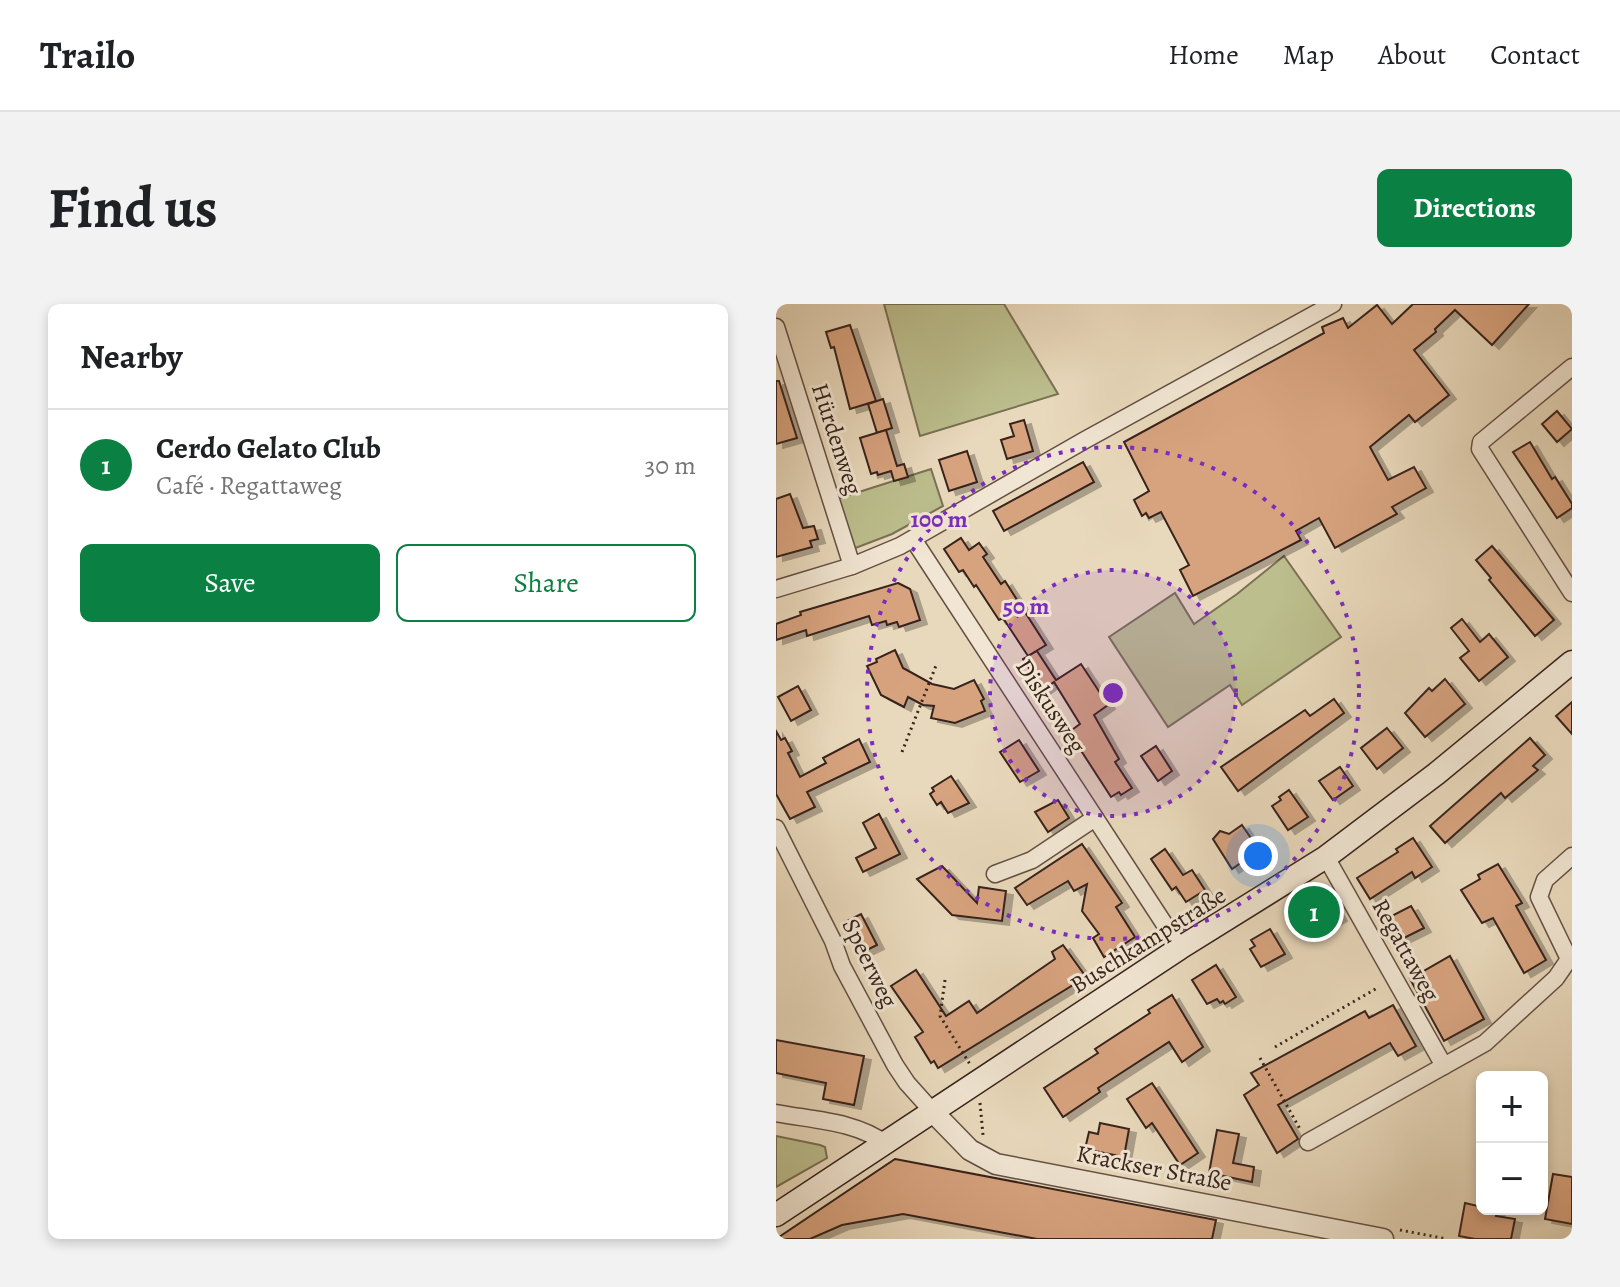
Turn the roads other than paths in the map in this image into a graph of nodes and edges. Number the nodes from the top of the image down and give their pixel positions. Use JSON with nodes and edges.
{"nodes":[{"id":1,"x":1333,"y":304,"type":"edge"},
{"id":2,"x":776,"y":327,"type":"edge"},
{"id":3,"x":1572,"y":367,"type":"edge"},
{"id":4,"x":913,"y":539,"type":"junction"},
{"id":5,"x":852,"y":566,"type":"junction"},
{"id":6,"x":776,"y":589,"type":"edge"},
{"id":7,"x":1572,"y":593,"type":"edge"},
{"id":8,"x":1572,"y":662,"type":"edge"},
{"id":9,"x":1095,"y":818,"type":"junction"},
{"id":10,"x":776,"y":828,"type":"edge"},
{"id":11,"x":1572,"y":856,"type":"edge"},
{"id":12,"x":1326,"y":857,"type":"junction"},
{"id":13,"x":995,"y":874,"type":"dead end"},
{"id":14,"x":1180,"y":948,"type":"junction"},
{"id":15,"x":1571,"y":960,"type":"edge"},
{"id":16,"x":1444,"y":1066,"type":"junction"},
{"id":17,"x":933,"y":1112,"type":"junction"},
{"id":18,"x":776,"y":1113,"type":"edge"},
{"id":19,"x":1308,"y":1142,"type":"road end"},
{"id":20,"x":886,"y":1144,"type":"junction"},
{"id":21,"x":776,"y":1215,"type":"edge"},
{"id":22,"x":1383,"y":1239,"type":"edge"}],
"edges":[{"from":1,"to":4,"type":"street"},
{"from":2,"to":5,"type":"street","name":"Hürdenweg"},
{"from":3,"to":7,"type":"street"},
{"from":4,"to":5,"type":"street"},
{"from":4,"to":9,"type":"street","name":"Diskusweg"},
{"from":5,"to":6,"type":"street"},
{"from":8,"to":12,"type":"main road","name":"Buschkampstraße"},
{"from":9,"to":13,"type":"street"},
{"from":9,"to":14,"type":"street","name":"Diskusweg"},
{"from":10,"to":17,"type":"street","name":"Speerweg"},
{"from":11,"to":15,"type":"street"},
{"from":12,"to":14,"type":"main road","name":"Buschkampstraße"},
{"from":12,"to":16,"type":"street","name":"Regattaweg"},
{"from":14,"to":17,"type":"main road","name":"Buschkampstraße"},
{"from":15,"to":16,"type":"street"},
{"from":16,"to":19,"type":"street"},
{"from":17,"to":20,"type":"main road","name":"Buschkampstraße"},
{"from":17,"to":22,"type":"street","name":"Krackser Straße"},
{"from":18,"to":20,"type":"street"},
{"from":20,"to":21,"type":"main road","name":"Buschkampstraße"}]}
